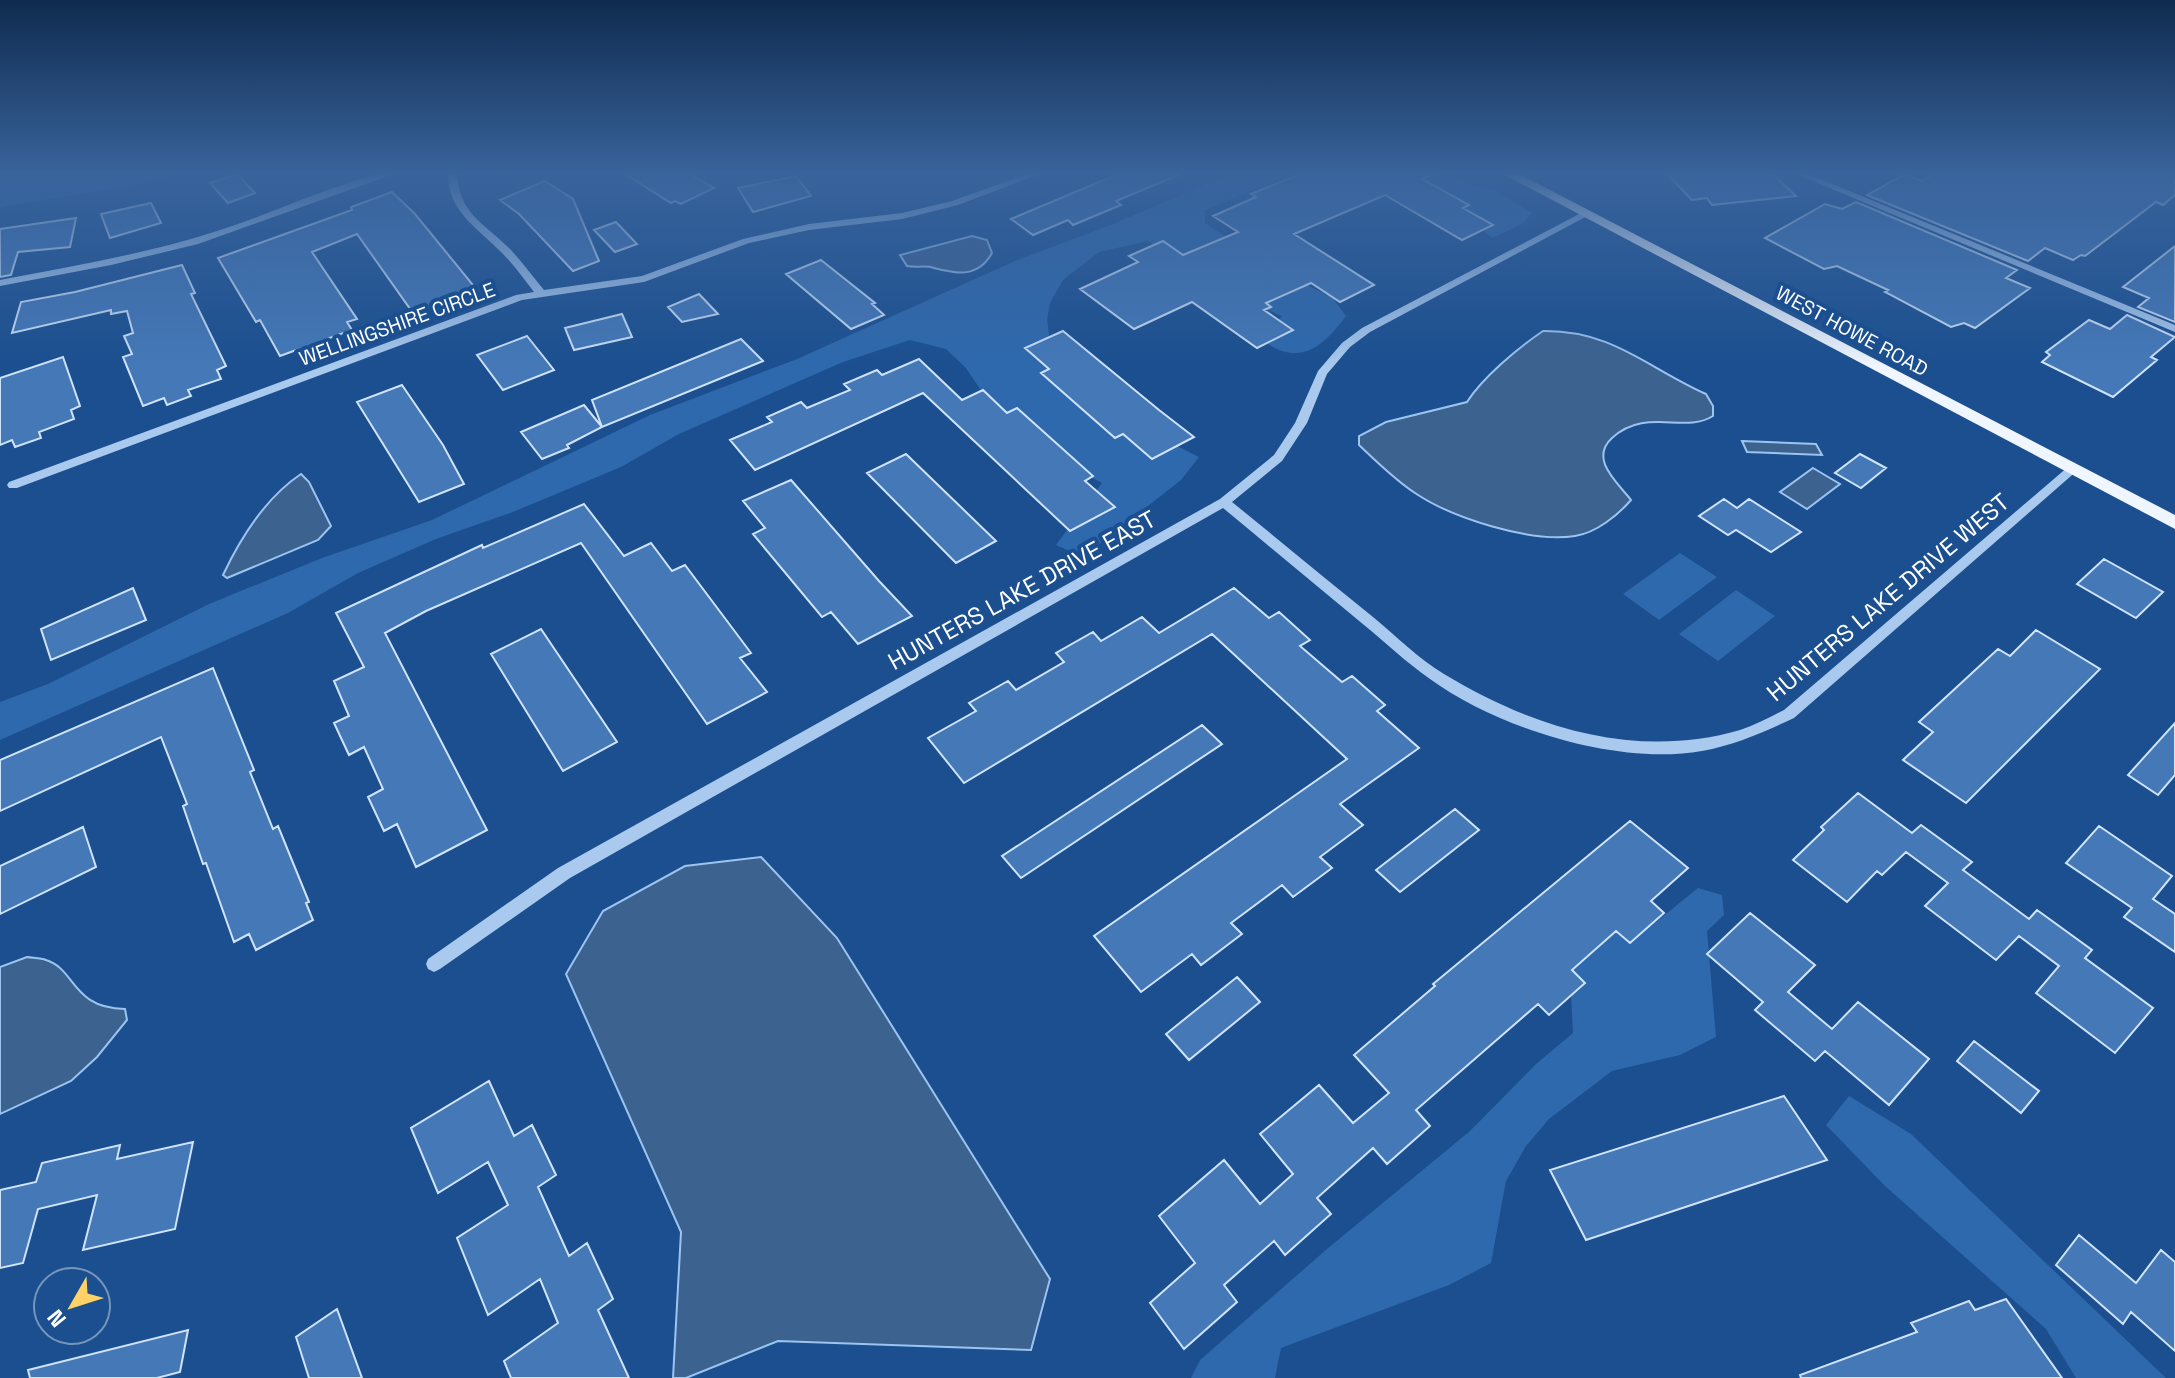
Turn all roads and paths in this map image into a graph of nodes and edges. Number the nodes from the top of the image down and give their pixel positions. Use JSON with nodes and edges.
{"nodes":[{"id":1,"x":202,"y":238,"type":"edge"},
{"id":2,"x":491,"y":238,"type":"edge"},
{"id":3,"x":758,"y":238,"type":"edge"},
{"id":4,"x":1540,"y":238,"type":"edge"},
{"id":5,"x":1632,"y":238,"type":"edge"},
{"id":6,"x":1956,"y":238,"type":"edge"},
{"id":7,"x":0,"y":283,"type":"edge"},
{"id":8,"x":542,"y":295,"type":"junction"},
{"id":9,"x":2175,"y":329,"type":"edge"},
{"id":10,"x":2073,"y":469,"type":"junction"},
{"id":11,"x":13,"y":485,"type":"dead end"},
{"id":12,"x":1224,"y":502,"type":"junction"},
{"id":13,"x":2175,"y":523,"type":"edge"},
{"id":14,"x":434,"y":964,"type":"dead end"}],
"edges":[{"from":1,"to":7,"type":"street"},
{"from":2,"to":8,"type":"street"},
{"from":3,"to":8,"type":"street","name":"WELLINGSHIRE CIRCLE"},
{"from":4,"to":12,"type":"street","name":"HUNTERS LAKE DRIVE EAST"},
{"from":5,"to":10,"type":"main road","name":"WEST HOWE ROAD"},
{"from":6,"to":9,"type":"street"},
{"from":8,"to":11,"type":"street","name":"WELLINGSHIRE CIRCLE"},
{"from":10,"to":12,"type":"street","name":"HUNTERS LAKE DRIVE WEST"},
{"from":10,"to":13,"type":"main road","name":"WEST HOWE ROAD"},
{"from":12,"to":14,"type":"street","name":"HUNTERS LAKE DRIVE EAST"}]}
